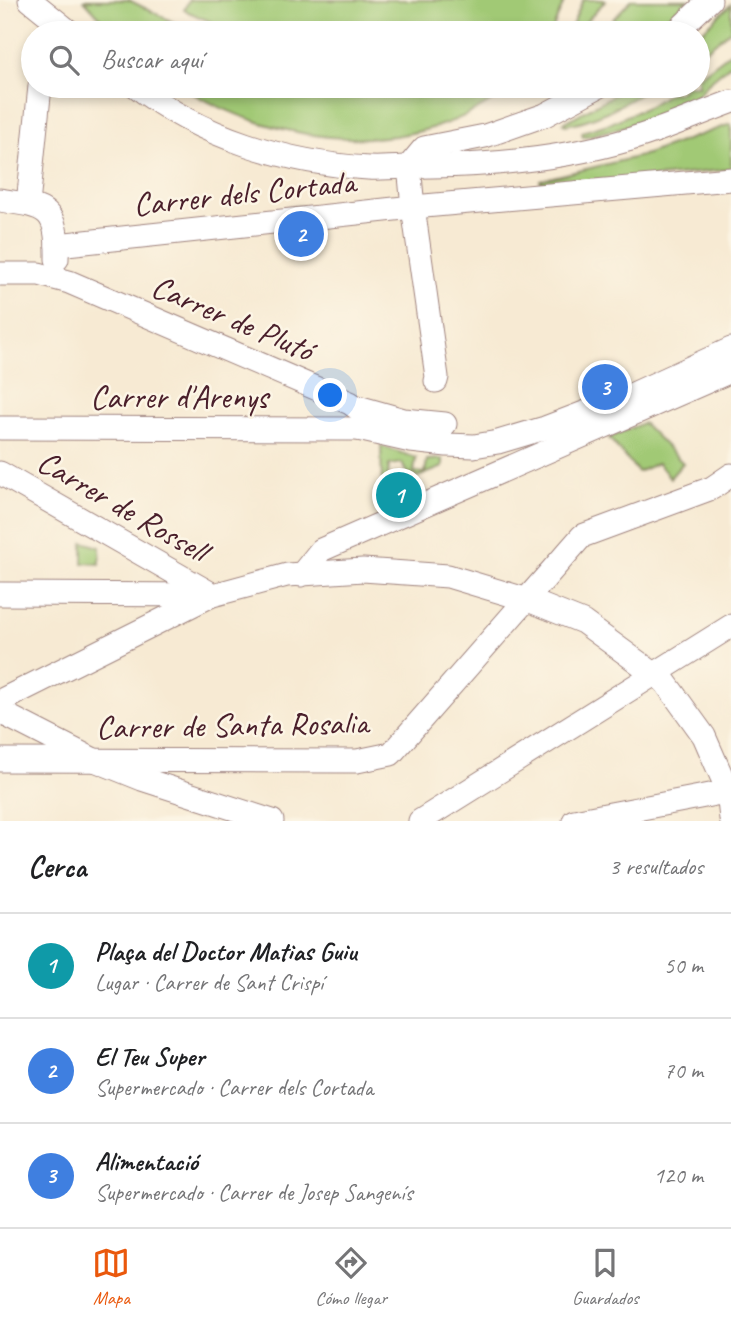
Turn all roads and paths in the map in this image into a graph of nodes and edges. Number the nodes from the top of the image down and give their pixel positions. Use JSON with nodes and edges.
{"nodes":[{"id":1,"x":30,"y":0,"type":"edge"},
{"id":2,"x":710,"y":0,"type":"edge"},
{"id":3,"x":56,"y":21,"type":"edge"},
{"id":4,"x":688,"y":21,"type":"edge"},
{"id":5,"x":39,"y":98,"type":"edge"},
{"id":6,"x":155,"y":98,"type":"edge"},
{"id":7,"x":576,"y":98,"type":"edge"},
{"id":8,"x":731,"y":102,"type":"edge"},
{"id":9,"x":409,"y":166,"type":"junction"},
{"id":10,"x":731,"y":179,"type":"edge"},
{"id":11,"x":29,"y":196,"type":"junction"},
{"id":12,"x":0,"y":200,"type":"edge"},
{"id":13,"x":413,"y":207,"type":"junction"},
{"id":14,"x":67,"y":244,"type":"junction"},
{"id":15,"x":0,"y":274,"type":"edge"},
{"id":16,"x":39,"y":274,"type":"junction"},
{"id":17,"x":74,"y":285,"type":"junction"},
{"id":18,"x":731,"y":349,"type":"edge"},
{"id":19,"x":731,"y":371,"type":"edge"},
{"id":20,"x":436,"y":381,"type":"dead end"},
{"id":21,"x":358,"y":418,"type":"junction"},
{"id":22,"x":445,"y":424,"type":"dead end"},
{"id":23,"x":0,"y":428,"type":"edge"},
{"id":24,"x":0,"y":473,"type":"edge"},
{"id":25,"x":727,"y":483,"type":"edge"},
{"id":26,"x":294,"y":575,"type":"junction"},
{"id":27,"x":0,"y":594,"type":"edge"},
{"id":28,"x":213,"y":595,"type":"junction"},
{"id":29,"x":528,"y":600,"type":"junction"},
{"id":30,"x":731,"y":626,"type":"edge"},
{"id":31,"x":654,"y":674,"type":"junction"},
{"id":32,"x":0,"y":701,"type":"edge"},
{"id":33,"x":0,"y":712,"type":"edge"},
{"id":34,"x":92,"y":759,"type":"junction"},
{"id":35,"x":0,"y":760,"type":"edge"},
{"id":36,"x":729,"y":791,"type":"edge"},
{"id":37,"x":731,"y":819,"type":"edge"},
{"id":38,"x":272,"y":821,"type":"edge"},
{"id":39,"x":420,"y":821,"type":"edge"},
{"id":40,"x":574,"y":821,"type":"edge"}],
"edges":[{"from":1,"to":3,"type":"street"},
{"from":2,"to":4,"type":"street"},
{"from":5,"to":11,"type":"street"},
{"from":6,"to":9,"type":"street"},
{"from":7,"to":9,"type":"street"},
{"from":8,"to":9,"type":"street"},
{"from":9,"to":13,"type":"street"},
{"from":10,"to":13,"type":"street","name":"Carrer dels Cortada"},
{"from":11,"to":12,"type":"street"},
{"from":11,"to":14,"type":"street"},
{"from":13,"to":14,"type":"street","name":"Carrer dels Cortada"},
{"from":13,"to":20,"type":"street"},
{"from":14,"to":16,"type":"street"},
{"from":14,"to":17,"type":"street"},
{"from":15,"to":16,"type":"street","name":"Carrer de Plutó"},
{"from":16,"to":17,"type":"street","name":"Carrer de Plutó"},
{"from":17,"to":21,"type":"street","name":"Carrer de Plutó"},
{"from":18,"to":21,"type":"street"},
{"from":19,"to":26,"type":"street"},
{"from":21,"to":22,"type":"street","name":"Carrer de Plutó"},
{"from":21,"to":23,"type":"street","name":"Carrer d'Arenys"},
{"from":24,"to":28,"type":"street","name":"Carrer de Rossell"},
{"from":25,"to":29,"type":"street","name":"Carrer de Santa Rosalia"},
{"from":26,"to":28,"type":"street"},
{"from":26,"to":29,"type":"street"},
{"from":27,"to":28,"type":"street"},
{"from":28,"to":32,"type":"street"},
{"from":29,"to":31,"type":"street"},
{"from":29,"to":34,"type":"street","name":"Carrer de Santa Rosalia"},
{"from":30,"to":31,"type":"street"},
{"from":31,"to":36,"type":"street"},
{"from":31,"to":39,"type":"street"},
{"from":33,"to":34,"type":"street"},
{"from":34,"to":35,"type":"street","name":"Carrer de Santa Rosalia"},
{"from":34,"to":38,"type":"street"},
{"from":36,"to":37,"type":"street"},
{"from":36,"to":40,"type":"street"}]}
